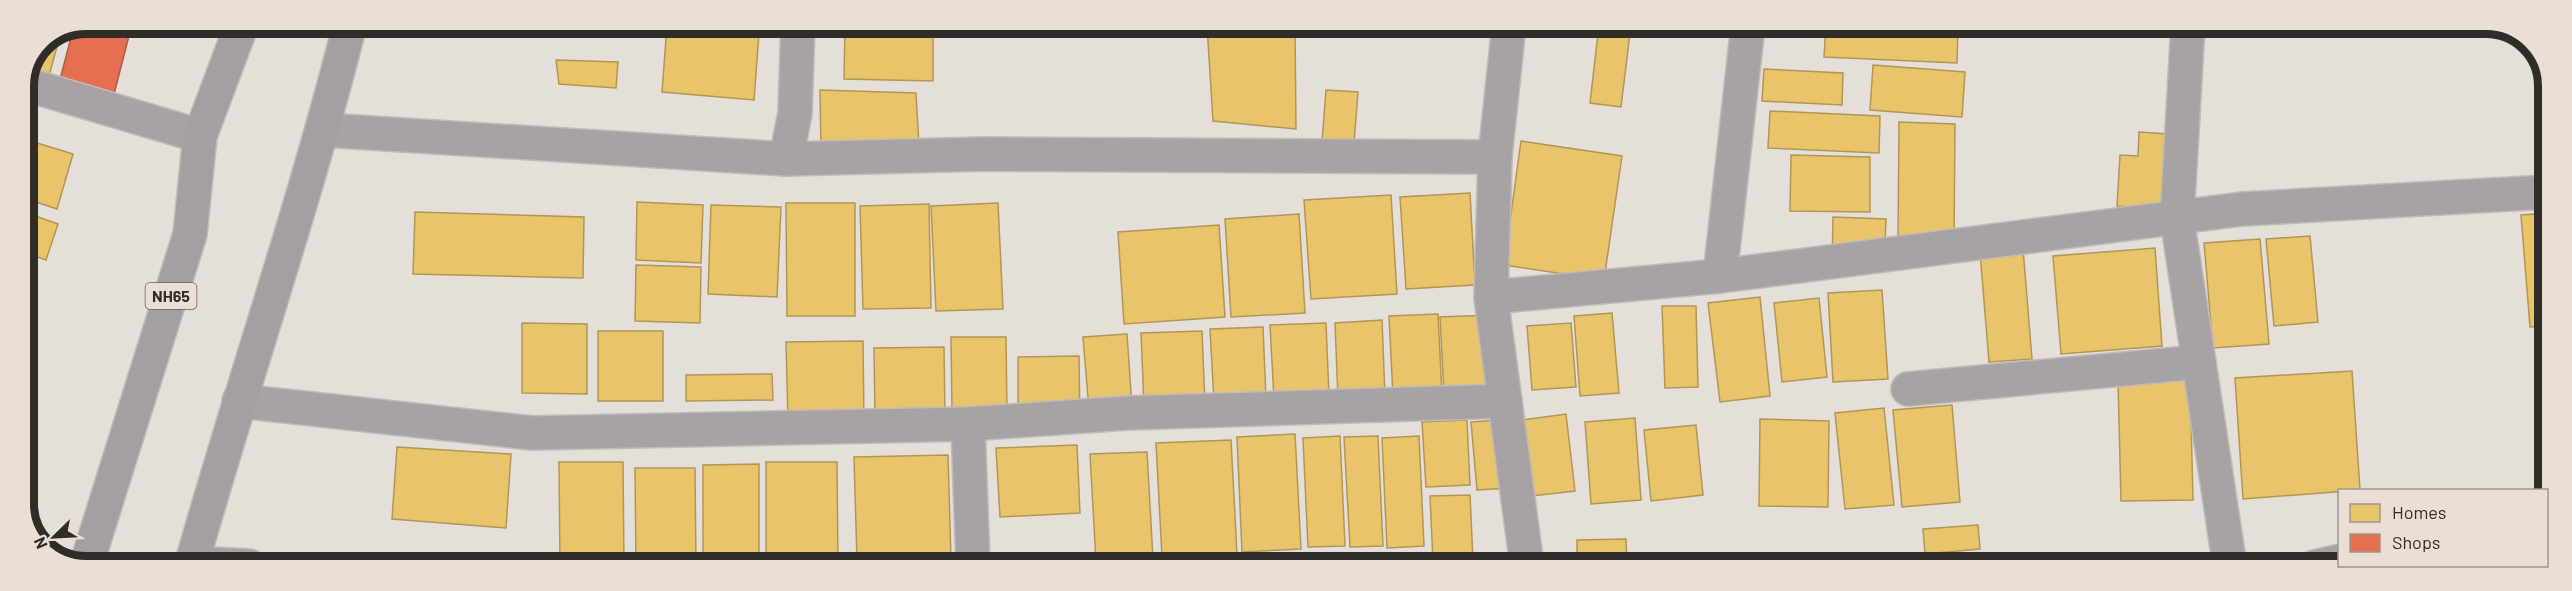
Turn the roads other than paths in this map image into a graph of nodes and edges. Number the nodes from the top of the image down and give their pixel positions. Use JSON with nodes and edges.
{"nodes":[{"id":1,"x":238,"y":34,"type":"edge"},
{"id":2,"x":347,"y":34,"type":"edge"},
{"id":3,"x":798,"y":34,"type":"edge"},
{"id":4,"x":1508,"y":34,"type":"edge"},
{"id":5,"x":1747,"y":34,"type":"edge"},
{"id":6,"x":2187,"y":34,"type":"edge"},
{"id":7,"x":34,"y":87,"type":"edge"},
{"id":8,"x":323,"y":130,"type":"junction"},
{"id":9,"x":200,"y":136,"type":"junction"},
{"id":10,"x":1495,"y":158,"type":"junction"},
{"id":11,"x":786,"y":159,"type":"junction"},
{"id":12,"x":2537,"y":193,"type":"edge"},
{"id":13,"x":2177,"y":218,"type":"junction"},
{"id":14,"x":1720,"y":276,"type":"junction"},
{"id":15,"x":1491,"y":297,"type":"junction"},
{"id":16,"x":2199,"y":362,"type":"junction"},
{"id":17,"x":1908,"y":389,"type":"dead end"},
{"id":18,"x":238,"y":401,"type":"junction"},
{"id":19,"x":1505,"y":401,"type":"junction"},
{"id":20,"x":968,"y":424,"type":"junction"},
{"id":21,"x":89,"y":556,"type":"edge"},
{"id":22,"x":193,"y":556,"type":"edge"},
{"id":23,"x":973,"y":556,"type":"edge"},
{"id":24,"x":1526,"y":556,"type":"edge"},
{"id":25,"x":2228,"y":556,"type":"edge"}],
"edges":[{"from":1,"to":9,"type":"highway","number":"NH65"},
{"from":2,"to":8,"type":"highway"},
{"from":3,"to":11,"type":"street"},
{"from":4,"to":10,"type":"street"},
{"from":5,"to":14,"type":"street"},
{"from":6,"to":13,"type":"street"},
{"from":7,"to":9,"type":"street"},
{"from":8,"to":11,"type":"street"},
{"from":8,"to":18,"type":"highway"},
{"from":9,"to":21,"type":"highway","number":"NH65"},
{"from":10,"to":11,"type":"street"},
{"from":10,"to":15,"type":"street"},
{"from":12,"to":13,"type":"street"},
{"from":13,"to":14,"type":"street"},
{"from":13,"to":16,"type":"street"},
{"from":14,"to":15,"type":"street"},
{"from":15,"to":19,"type":"street"},
{"from":16,"to":17,"type":"street"},
{"from":16,"to":25,"type":"street"},
{"from":18,"to":20,"type":"street"},
{"from":18,"to":22,"type":"highway"},
{"from":19,"to":20,"type":"street"},
{"from":19,"to":24,"type":"street"},
{"from":20,"to":23,"type":"street"}]}
